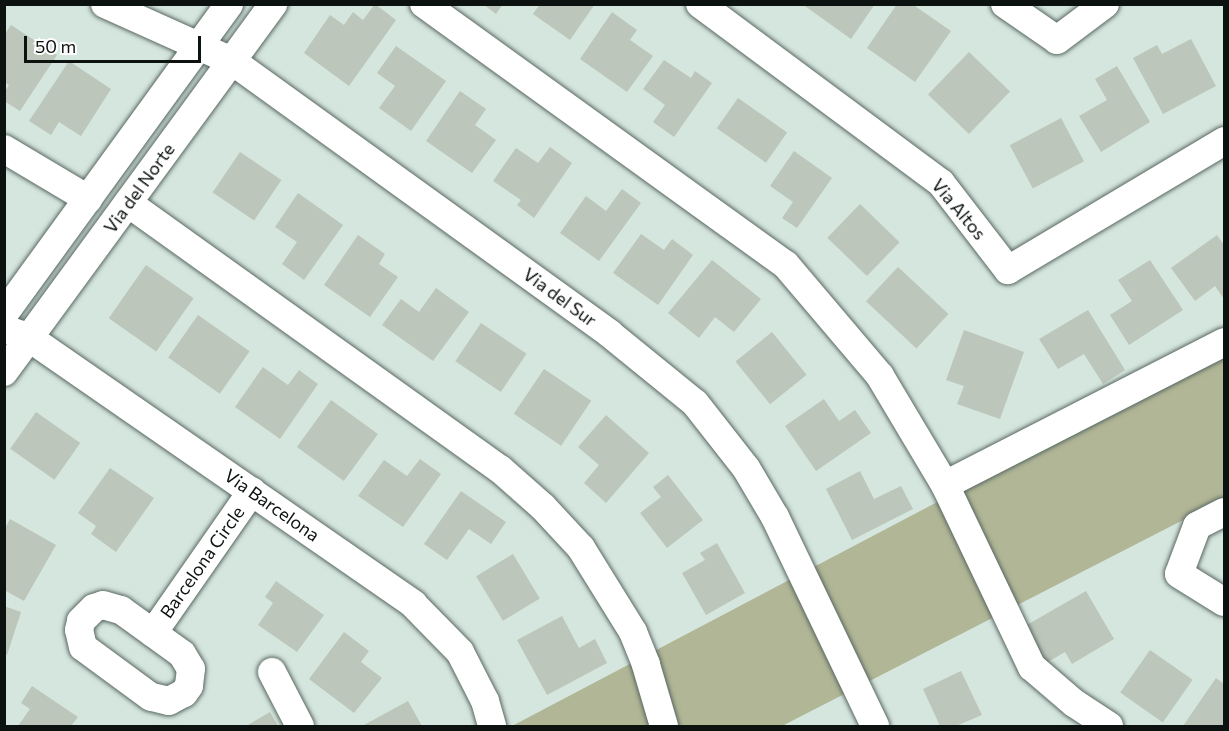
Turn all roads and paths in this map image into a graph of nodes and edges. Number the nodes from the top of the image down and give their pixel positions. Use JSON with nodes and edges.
{"nodes":[{"id":1,"x":105,"y":4,"type":"edge"},
{"id":2,"x":228,"y":4,"type":"edge"},
{"id":3,"x":273,"y":4,"type":"edge"},
{"id":4,"x":424,"y":4,"type":"edge"},
{"id":5,"x":700,"y":4,"type":"edge"},
{"id":6,"x":1005,"y":4,"type":"edge"},
{"id":7,"x":1105,"y":4,"type":"edge"},
{"id":8,"x":199,"y":47,"type":"junction"},
{"id":9,"x":232,"y":62,"type":"junction"},
{"id":10,"x":1224,"y":141,"type":"edge"},
{"id":11,"x":4,"y":149,"type":"edge"},
{"id":12,"x":88,"y":199,"type":"junction"},
{"id":13,"x":128,"y":203,"type":"junction"},
{"id":14,"x":4,"y":314,"type":"edge"},
{"id":15,"x":16,"y":333,"type":"edge"},
{"id":16,"x":1224,"y":342,"type":"edge"},
{"id":17,"x":4,"y":372,"type":"edge"},
{"id":18,"x":945,"y":485,"type":"junction"},
{"id":19,"x":252,"y":491,"type":"junction"},
{"id":20,"x":1224,"y":512,"type":"edge"},
{"id":21,"x":1224,"y":602,"type":"edge"},
{"id":22,"x":153,"y":633,"type":"dead end"},
{"id":23,"x":272,"y":672,"type":"dead end"},
{"id":24,"x":300,"y":726,"type":"edge"},
{"id":25,"x":492,"y":726,"type":"edge"},
{"id":26,"x":664,"y":726,"type":"edge"},
{"id":27,"x":874,"y":726,"type":"edge"},
{"id":28,"x":1109,"y":726,"type":"edge"}],
"edges":[{"from":1,"to":8,"type":"street","name":"Via del Sur"},
{"from":2,"to":8,"type":"street","name":"Via del Norte"},
{"from":3,"to":9,"type":"street","name":"Via del Norte"},
{"from":4,"to":18,"type":"street"},
{"from":5,"to":10,"type":"street","name":"Via Altos"},
{"from":6,"to":7,"type":"street"},
{"from":8,"to":9,"type":"street","name":"Via del Sur"},
{"from":8,"to":12,"type":"street","name":"Via del Norte"},
{"from":9,"to":13,"type":"street","name":"Via del Norte"},
{"from":9,"to":27,"type":"street","name":"Via del Sur"},
{"from":11,"to":12,"type":"street"},
{"from":12,"to":14,"type":"street","name":"Via del Norte"},
{"from":13,"to":15,"type":"street","name":"Via del Norte"},
{"from":13,"to":26,"type":"street"},
{"from":15,"to":17,"type":"street","name":"Via del Norte"},
{"from":15,"to":19,"type":"street","name":"Via Barcelona"},
{"from":16,"to":18,"type":"street"},
{"from":18,"to":28,"type":"street"},
{"from":19,"to":22,"type":"street","name":"Barcelona Circle"},
{"from":19,"to":25,"type":"street","name":"Via Barcelona"},
{"from":20,"to":21,"type":"street"},
{"from":23,"to":24,"type":"street"}]}
